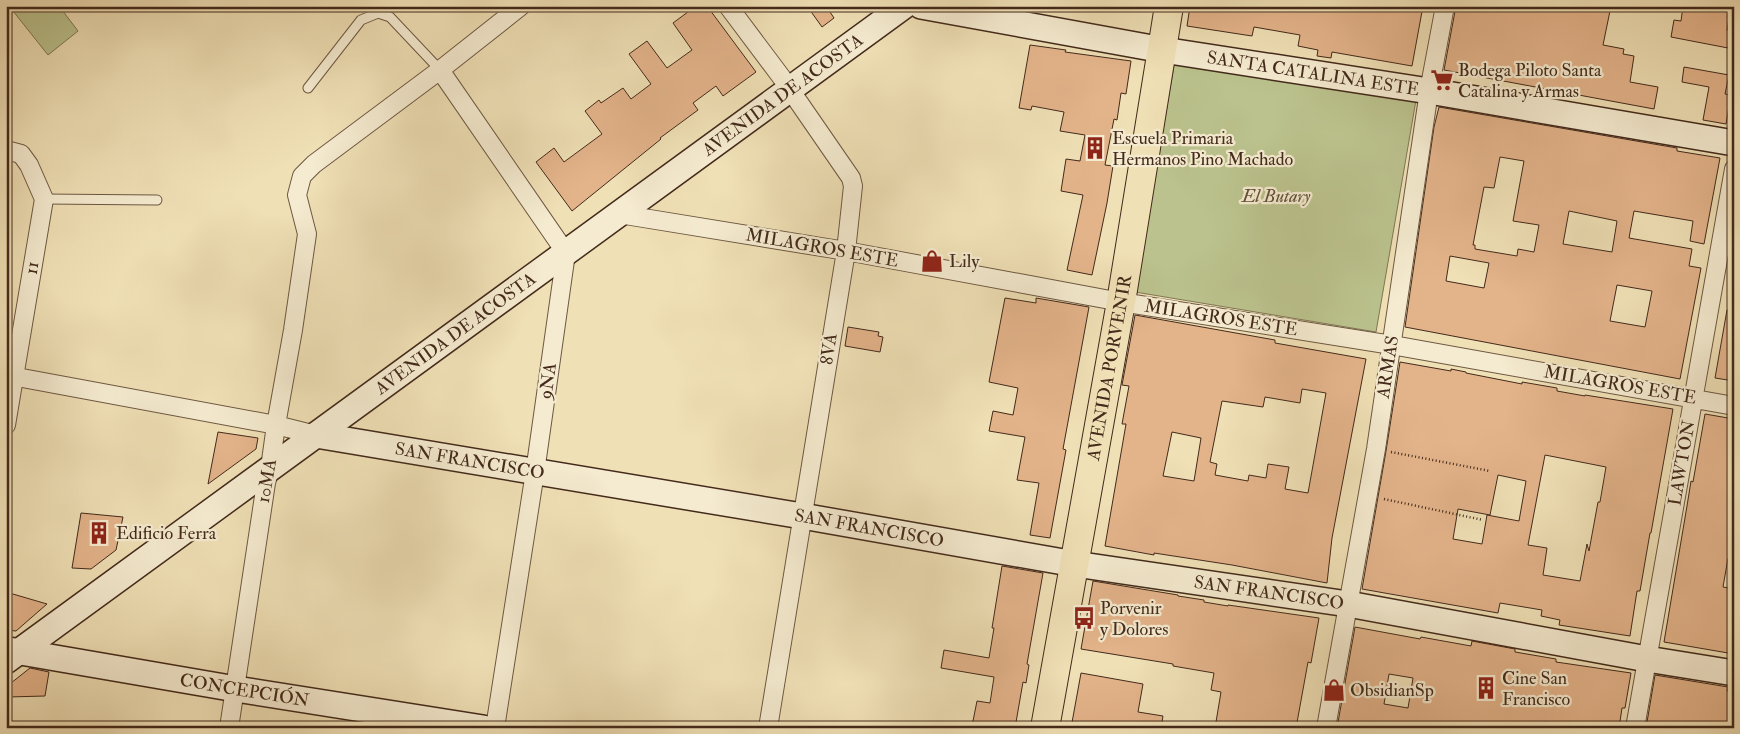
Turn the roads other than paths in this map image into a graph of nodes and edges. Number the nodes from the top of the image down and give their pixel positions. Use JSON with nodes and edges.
{"nodes":[{"id":1,"x":521,"y":6,"type":"edge"},
{"id":2,"x":728,"y":6,"type":"edge"},
{"id":3,"x":904,"y":6,"type":"edge"},
{"id":4,"x":922,"y":6,"type":"edge"},
{"id":5,"x":1169,"y":6,"type":"edge"},
{"id":6,"x":1444,"y":6,"type":"edge"},
{"id":7,"x":1162,"y":50,"type":"junction"},
{"id":8,"x":440,"y":70,"type":"junction"},
{"id":9,"x":308,"y":88,"type":"dead end"},
{"id":10,"x":790,"y":90,"type":"junction"},
{"id":11,"x":1429,"y":91,"type":"junction"},
{"id":12,"x":1734,"y":143,"type":"edge"},
{"id":13,"x":6,"y":150,"type":"edge"},
{"id":14,"x":1734,"y":169,"type":"edge"},
{"id":15,"x":44,"y":199,"type":"junction"},
{"id":16,"x":157,"y":200,"type":"dead end"},
{"id":17,"x":619,"y":214,"type":"junction"},
{"id":18,"x":846,"y":251,"type":"junction"},
{"id":19,"x":566,"y":253,"type":"junction"},
{"id":20,"x":1121,"y":302,"type":"junction"},
{"id":21,"x":1392,"y":346,"type":"junction"},
{"id":22,"x":10,"y":375,"type":"edge"},
{"id":23,"x":1694,"y":398,"type":"junction"},
{"id":24,"x":1734,"y":406,"type":"edge"},
{"id":25,"x":6,"y":425,"type":"edge"},
{"id":26,"x":276,"y":425,"type":"junction"},
{"id":27,"x":316,"y":435,"type":"junction"},
{"id":28,"x":270,"y":468,"type":"junction"},
{"id":29,"x":535,"y":472,"type":"junction"},
{"id":30,"x":802,"y":516,"type":"junction"},
{"id":31,"x":1075,"y":564,"type":"junction"},
{"id":32,"x":1348,"y":604,"type":"junction"},
{"id":33,"x":10,"y":654,"type":"edge"},
{"id":34,"x":1647,"y":659,"type":"junction"},
{"id":35,"x":1734,"y":673,"type":"edge"},
{"id":36,"x":236,"y":689,"type":"junction"},
{"id":37,"x":229,"y":728,"type":"edge"},
{"id":38,"x":483,"y":728,"type":"edge"},
{"id":39,"x":495,"y":728,"type":"edge"},
{"id":40,"x":768,"y":728,"type":"edge"},
{"id":41,"x":1045,"y":728,"type":"edge"},
{"id":42,"x":1326,"y":728,"type":"edge"},
{"id":43,"x":1635,"y":728,"type":"edge"}],
"edges":[{"from":1,"to":8,"type":"street"},
{"from":2,"to":10,"type":"street","name":"8VA"},
{"from":3,"to":10,"type":"street","name":"AVENIDA DE ACOSTA"},
{"from":4,"to":7,"type":"street","name":"SANTA CATALINA ESTE"},
{"from":5,"to":7,"type":"main road","name":"AVENIDA PORVENIR"},
{"from":6,"to":11,"type":"street","name":"ARMAS"},
{"from":7,"to":11,"type":"street","name":"SANTA CATALINA ESTE"},
{"from":7,"to":20,"type":"main road","name":"AVENIDA PORVENIR"},
{"from":8,"to":9,"type":"lane"},
{"from":8,"to":19,"type":"street"},
{"from":8,"to":26,"type":"street","name":"10MA"},
{"from":10,"to":17,"type":"street","name":"AVENIDA DE ACOSTA"},
{"from":10,"to":18,"type":"street","name":"8VA"},
{"from":11,"to":12,"type":"street","name":"SANTA CATALINA ESTE"},
{"from":11,"to":21,"type":"street","name":"ARMAS"},
{"from":13,"to":15,"type":"street"},
{"from":14,"to":23,"type":"street","name":"LAWTON"},
{"from":15,"to":16,"type":"lane"},
{"from":15,"to":22,"type":"street","name":"11"},
{"from":17,"to":18,"type":"street","name":"MILAGROS ESTE"},
{"from":17,"to":19,"type":"street","name":"AVENIDA DE ACOSTA"},
{"from":18,"to":20,"type":"street","name":"MILAGROS ESTE"},
{"from":18,"to":30,"type":"street","name":"8VA"},
{"from":19,"to":27,"type":"street","name":"AVENIDA DE ACOSTA"},
{"from":19,"to":29,"type":"street","name":"9NA"},
{"from":20,"to":21,"type":"street","name":"MILAGROS ESTE"},
{"from":20,"to":31,"type":"main road","name":"AVENIDA PORVENIR"},
{"from":21,"to":23,"type":"street","name":"MILAGROS ESTE"},
{"from":21,"to":32,"type":"street","name":"ARMAS"},
{"from":22,"to":25,"type":"street","name":"11"},
{"from":22,"to":26,"type":"street","name":"SAN FRANCISCO"},
{"from":23,"to":24,"type":"street","name":"MILAGROS ESTE"},
{"from":23,"to":34,"type":"street","name":"LAWTON"},
{"from":26,"to":27,"type":"street","name":"SAN FRANCISCO"},
{"from":26,"to":28,"type":"street","name":"10MA"},
{"from":27,"to":28,"type":"street","name":"AVENIDA DE ACOSTA"},
{"from":27,"to":29,"type":"street","name":"SAN FRANCISCO"},
{"from":28,"to":33,"type":"street","name":"AVENIDA DE ACOSTA"},
{"from":28,"to":36,"type":"street","name":"10MA"},
{"from":29,"to":30,"type":"street","name":"SAN FRANCISCO"},
{"from":29,"to":39,"type":"street","name":"9NA"},
{"from":30,"to":31,"type":"street","name":"SAN FRANCISCO"},
{"from":30,"to":40,"type":"street","name":"8VA"},
{"from":31,"to":32,"type":"street","name":"SAN FRANCISCO"},
{"from":31,"to":41,"type":"main road","name":"AVENIDA PORVENIR"},
{"from":32,"to":34,"type":"street","name":"SAN FRANCISCO"},
{"from":32,"to":42,"type":"street","name":"ARMAS"},
{"from":33,"to":36,"type":"street","name":"CONCEPCIÓN"},
{"from":34,"to":35,"type":"street","name":"SAN FRANCISCO"},
{"from":34,"to":43,"type":"street","name":"LAWTON"},
{"from":36,"to":37,"type":"street","name":"10MA"},
{"from":36,"to":38,"type":"street","name":"CONCEPCIÓN"}]}
